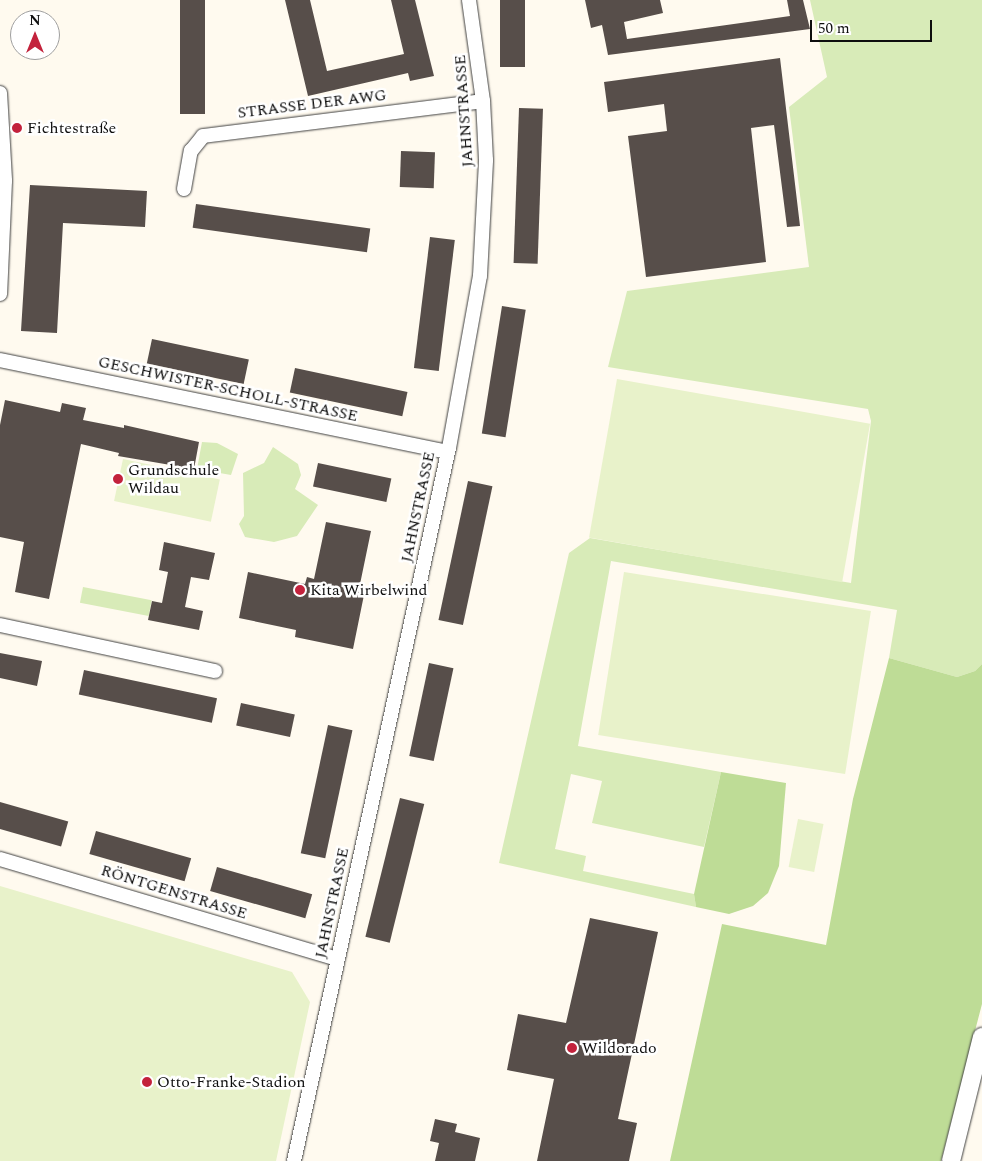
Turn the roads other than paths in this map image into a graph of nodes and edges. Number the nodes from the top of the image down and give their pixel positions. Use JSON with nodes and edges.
{"nodes":[{"id":1,"x":469,"y":0,"type":"edge"},
{"id":2,"x":0,"y":93,"type":"edge"},
{"id":3,"x":483,"y":101,"type":"junction"},
{"id":4,"x":184,"y":188,"type":"dead end"},
{"id":5,"x":0,"y":294,"type":"edge"},
{"id":6,"x":0,"y":360,"type":"edge"},
{"id":7,"x":448,"y":452,"type":"junction"},
{"id":8,"x":0,"y":625,"type":"edge"},
{"id":9,"x":215,"y":671,"type":"dead end"},
{"id":10,"x":0,"y":859,"type":"edge"},
{"id":11,"x":338,"y":959,"type":"junction"},
{"id":12,"x":982,"y":1037,"type":"edge"},
{"id":13,"x":294,"y":1161,"type":"edge"},
{"id":14,"x":951,"y":1161,"type":"edge"}],
"edges":[{"from":1,"to":3,"type":"street","name":"JAHNSTRASSE"},
{"from":2,"to":5,"type":"street"},
{"from":3,"to":4,"type":"street","name":"STRASSE DER AWG"},
{"from":3,"to":7,"type":"street","name":"JAHNSTRASSE"},
{"from":6,"to":7,"type":"street","name":"GESCHWISTER-SCHOLL-STRASSE"},
{"from":7,"to":11,"type":"street","name":"JAHNSTRASSE"},
{"from":8,"to":9,"type":"street"},
{"from":10,"to":11,"type":"street","name":"RÖNTGENSTRASSE"},
{"from":11,"to":13,"type":"street","name":"JAHNSTRASSE"},
{"from":12,"to":14,"type":"street"}]}
